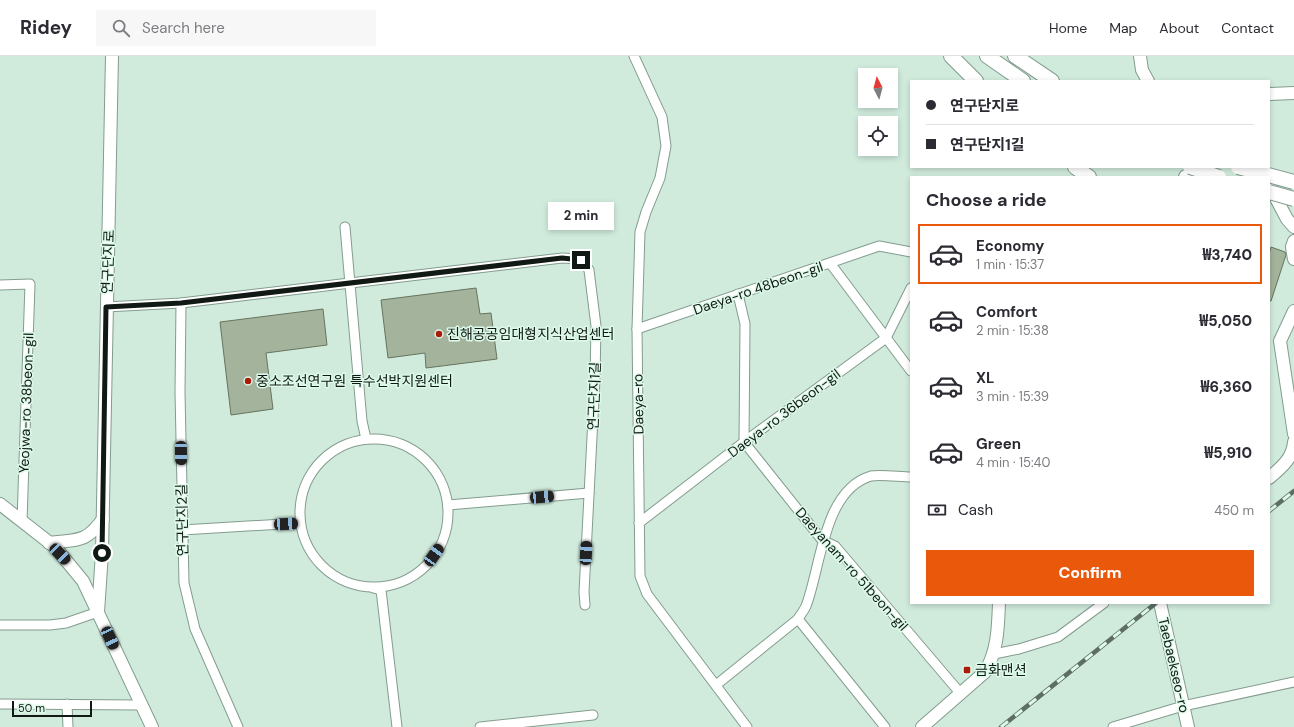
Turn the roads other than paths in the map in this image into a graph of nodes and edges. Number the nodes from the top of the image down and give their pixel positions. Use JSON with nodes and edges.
{"nodes":[{"id":1,"x":112,"y":56,"type":"edge"},
{"id":2,"x":634,"y":56,"type":"edge"},
{"id":3,"x":951,"y":56,"type":"edge"},
{"id":4,"x":987,"y":56,"type":"edge"},
{"id":5,"x":1015,"y":56,"type":"edge"},
{"id":6,"x":1140,"y":56,"type":"edge"},
{"id":7,"x":975,"y":80,"type":"edge"},
{"id":8,"x":1022,"y":80,"type":"edge"},
{"id":9,"x":1051,"y":80,"type":"edge"},
{"id":10,"x":1147,"y":80,"type":"edge"},
{"id":11,"x":1294,"y":93,"type":"edge"},
{"id":12,"x":1270,"y":94,"type":"edge"},
{"id":13,"x":1076,"y":168,"type":"edge"},
{"id":14,"x":1193,"y":168,"type":"edge"},
{"id":15,"x":1205,"y":168,"type":"edge"},
{"id":16,"x":1242,"y":168,"type":"edge"},
{"id":17,"x":1254,"y":168,"type":"edge"},
{"id":18,"x":1088,"y":176,"type":"edge"},
{"id":19,"x":1188,"y":176,"type":"edge"},
{"id":20,"x":1215,"y":176,"type":"edge"},
{"id":21,"x":1262,"y":176,"type":"edge"},
{"id":22,"x":1294,"y":182,"type":"edge"},
{"id":23,"x":1270,"y":188,"type":"edge"},
{"id":24,"x":1270,"y":192,"type":"edge"},
{"id":25,"x":1294,"y":199,"type":"edge"},
{"id":26,"x":1294,"y":227,"type":"edge"},
{"id":27,"x":345,"y":228,"type":"dead end"},
{"id":28,"x":1294,"y":241,"type":"edge"},
{"id":29,"x":910,"y":252,"type":"edge"},
{"id":30,"x":1294,"y":259,"type":"edge"},
{"id":31,"x":830,"y":263,"type":"junction"},
{"id":32,"x":349,"y":282,"type":"junction"},
{"id":33,"x":0,"y":285,"type":"edge"},
{"id":34,"x":910,"y":290,"type":"edge"},
{"id":35,"x":738,"y":294,"type":"junction"},
{"id":36,"x":181,"y":303,"type":"junction"},
{"id":37,"x":106,"y":307,"type":"junction"},
{"id":38,"x":1294,"y":311,"type":"edge"},
{"id":39,"x":1290,"y":324,"type":"edge"},
{"id":40,"x":637,"y":329,"type":"junction"},
{"id":41,"x":886,"y":338,"type":"junction"},
{"id":42,"x":910,"y":370,"type":"edge"},
{"id":43,"x":1294,"y":434,"type":"edge"},
{"id":44,"x":366,"y":440,"type":"junction"},
{"id":45,"x":744,"y":442,"type":"junction"},
{"id":46,"x":1293,"y":449,"type":"edge"},
{"id":47,"x":910,"y":477,"type":"edge"},
{"id":48,"x":1270,"y":477,"type":"edge"},
{"id":49,"x":589,"y":493,"type":"junction"},
{"id":50,"x":0,"y":504,"type":"edge"},
{"id":51,"x":448,"y":505,"type":"junction"},
{"id":52,"x":103,"y":519,"type":"junction"},
{"id":53,"x":22,"y":521,"type":"junction"},
{"id":54,"x":639,"y":523,"type":"junction"},
{"id":55,"x":300,"y":524,"type":"junction"},
{"id":56,"x":182,"y":530,"type":"junction"},
{"id":57,"x":822,"y":540,"type":"junction"},
{"id":58,"x":49,"y":543,"type":"junction"},
{"id":59,"x":371,"y":587,"type":"junction"},
{"id":60,"x":999,"y":604,"type":"edge"},
{"id":61,"x":1103,"y":604,"type":"edge"},
{"id":62,"x":1160,"y":604,"type":"edge"},
{"id":63,"x":585,"y":605,"type":"dead end"},
{"id":64,"x":98,"y":612,"type":"junction"},
{"id":65,"x":798,"y":619,"type":"junction"},
{"id":66,"x":0,"y":625,"type":"edge"},
{"id":67,"x":994,"y":654,"type":"junction"},
{"id":68,"x":1294,"y":682,"type":"edge"},
{"id":69,"x":716,"y":685,"type":"junction"},
{"id":70,"x":961,"y":694,"type":"junction"},
{"id":71,"x":0,"y":704,"type":"edge"},
{"id":72,"x":67,"y":704,"type":"junction"},
{"id":73,"x":141,"y":705,"type":"junction"},
{"id":74,"x":1183,"y":706,"type":"junction"},
{"id":75,"x":593,"y":715,"type":"dead end"},
{"id":76,"x":68,"y":727,"type":"edge"},
{"id":77,"x":152,"y":727,"type":"edge"},
{"id":78,"x":238,"y":727,"type":"edge"},
{"id":79,"x":397,"y":727,"type":"edge"},
{"id":80,"x":480,"y":727,"type":"edge"},
{"id":81,"x":747,"y":727,"type":"edge"},
{"id":82,"x":886,"y":727,"type":"edge"},
{"id":83,"x":922,"y":727,"type":"edge"},
{"id":84,"x":1113,"y":727,"type":"edge"},
{"id":85,"x":1188,"y":727,"type":"edge"}],
"edges":[{"from":1,"to":37,"type":"street","name":"연구단지로"},
{"from":2,"to":40,"type":"street","name":"Daeya-ro"},
{"from":3,"to":7,"type":"main road"},
{"from":4,"to":8,"type":"main road"},
{"from":5,"to":9,"type":"main road"},
{"from":6,"to":10,"type":"street"},
{"from":11,"to":12,"type":"street"},
{"from":13,"to":18,"type":"main road"},
{"from":14,"to":20,"type":"main road","bridge":true},
{"from":15,"to":19,"type":"main road"},
{"from":16,"to":22,"type":"main road","bridge":true},
{"from":17,"to":21,"type":"street"},
{"from":23,"to":26,"type":"street"},
{"from":24,"to":25,"type":"main road","bridge":true},
{"from":27,"to":32,"type":"street"},
{"from":28,"to":30,"type":"street"},
{"from":29,"to":31,"type":"street","name":"Daeya-ro 48beon-gil"},
{"from":31,"to":35,"type":"street","name":"Daeya-ro 48beon-gil"},
{"from":31,"to":41,"type":"street"},
{"from":32,"to":36,"type":"street","name":"연구단지1길"},
{"from":32,"to":44,"type":"street"},
{"from":32,"to":49,"type":"street","name":"연구단지1길"},
{"from":33,"to":53,"type":"street","name":"Yeojwa-ro 38beon-gil"},
{"from":34,"to":41,"type":"street","name":"Daeya-ro 36beon-gil"},
{"from":35,"to":40,"type":"street","name":"Daeya-ro 48beon-gil"},
{"from":35,"to":45,"type":"street"},
{"from":36,"to":37,"type":"street","name":"연구단지1길"},
{"from":36,"to":56,"type":"street","name":"연구단지2길"},
{"from":37,"to":52,"type":"street","name":"연구단지로"},
{"from":38,"to":39,"type":"street"},
{"from":39,"to":43,"type":"street"},
{"from":40,"to":54,"type":"street","name":"Daeya-ro"},
{"from":41,"to":42,"type":"street"},
{"from":41,"to":45,"type":"street","name":"Daeya-ro 36beon-gil"},
{"from":44,"to":51,"type":"street"},
{"from":44,"to":55,"type":"street"},
{"from":45,"to":54,"type":"street","name":"Daeya-ro 36beon-gil"},
{"from":45,"to":57,"type":"street","name":"Daeyanam-ro 51beon-gil"},
{"from":46,"to":48,"type":"street"},
{"from":47,"to":57,"type":"street"},
{"from":49,"to":51,"type":"street"},
{"from":49,"to":63,"type":"street","name":"연구단지1길"},
{"from":50,"to":53,"type":"street"},
{"from":51,"to":59,"type":"street"},
{"from":52,"to":58,"type":"street"},
{"from":52,"to":64,"type":"street","name":"연구단지로"},
{"from":53,"to":58,"type":"street"},
{"from":54,"to":69,"type":"street","name":"Daeya-ro"},
{"from":55,"to":56,"type":"street"},
{"from":55,"to":59,"type":"street"},
{"from":56,"to":78,"type":"street","name":"연구단지2길"},
{"from":57,"to":65,"type":"street"},
{"from":57,"to":70,"type":"street","name":"Daeyanam-ro 51beon-gil"},
{"from":58,"to":64,"type":"street"},
{"from":59,"to":79,"type":"street"},
{"from":60,"to":67,"type":"street"},
{"from":61,"to":67,"type":"street"},
{"from":62,"to":74,"type":"street","name":"Taebaekseo-ro"},
{"from":64,"to":66,"type":"street"},
{"from":64,"to":73,"type":"street"},
{"from":65,"to":69,"type":"street"},
{"from":65,"to":82,"type":"street"},
{"from":67,"to":70,"type":"street"},
{"from":68,"to":74,"type":"street"},
{"from":69,"to":81,"type":"street","name":"Daeya-ro"},
{"from":70,"to":83,"type":"street"},
{"from":71,"to":72,"type":"street"},
{"from":72,"to":73,"type":"street"},
{"from":72,"to":76,"type":"street"},
{"from":73,"to":77,"type":"street"},
{"from":74,"to":84,"type":"street"},
{"from":74,"to":85,"type":"street","name":"Taebaekseo-ro"},
{"from":75,"to":80,"type":"street"}]}
